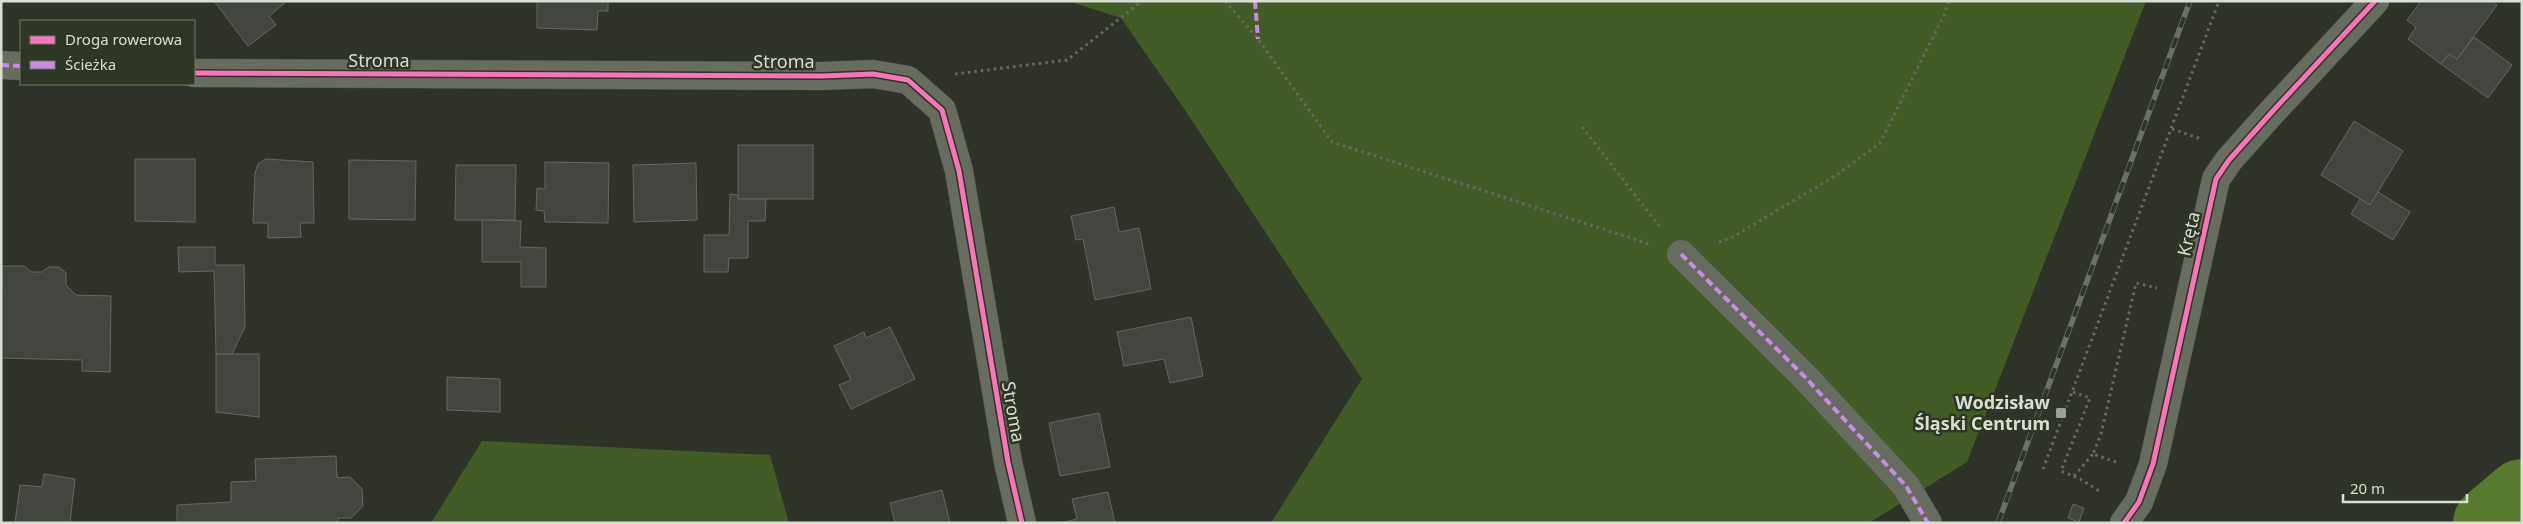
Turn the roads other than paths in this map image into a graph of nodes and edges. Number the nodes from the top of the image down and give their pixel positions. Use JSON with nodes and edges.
{"nodes":[{"id":1,"x":2375,"y":1,"type":"edge"},
{"id":2,"x":1,"y":65,"type":"edge"},
{"id":3,"x":20,"y":66,"type":"edge"},
{"id":4,"x":195,"y":73,"type":"edge"},
{"id":5,"x":1681,"y":254,"type":"road end"},
{"id":6,"x":2132,"y":512,"type":"edge"},
{"id":7,"x":1022,"y":523,"type":"edge"},
{"id":8,"x":1928,"y":523,"type":"edge"}],
"edges":[{"from":1,"to":6,"type":"street","name":"Kręta"},
{"from":2,"to":3,"type":"street"},
{"from":4,"to":7,"type":"street","name":"Stroma"},
{"from":5,"to":8,"type":"street"}]}
